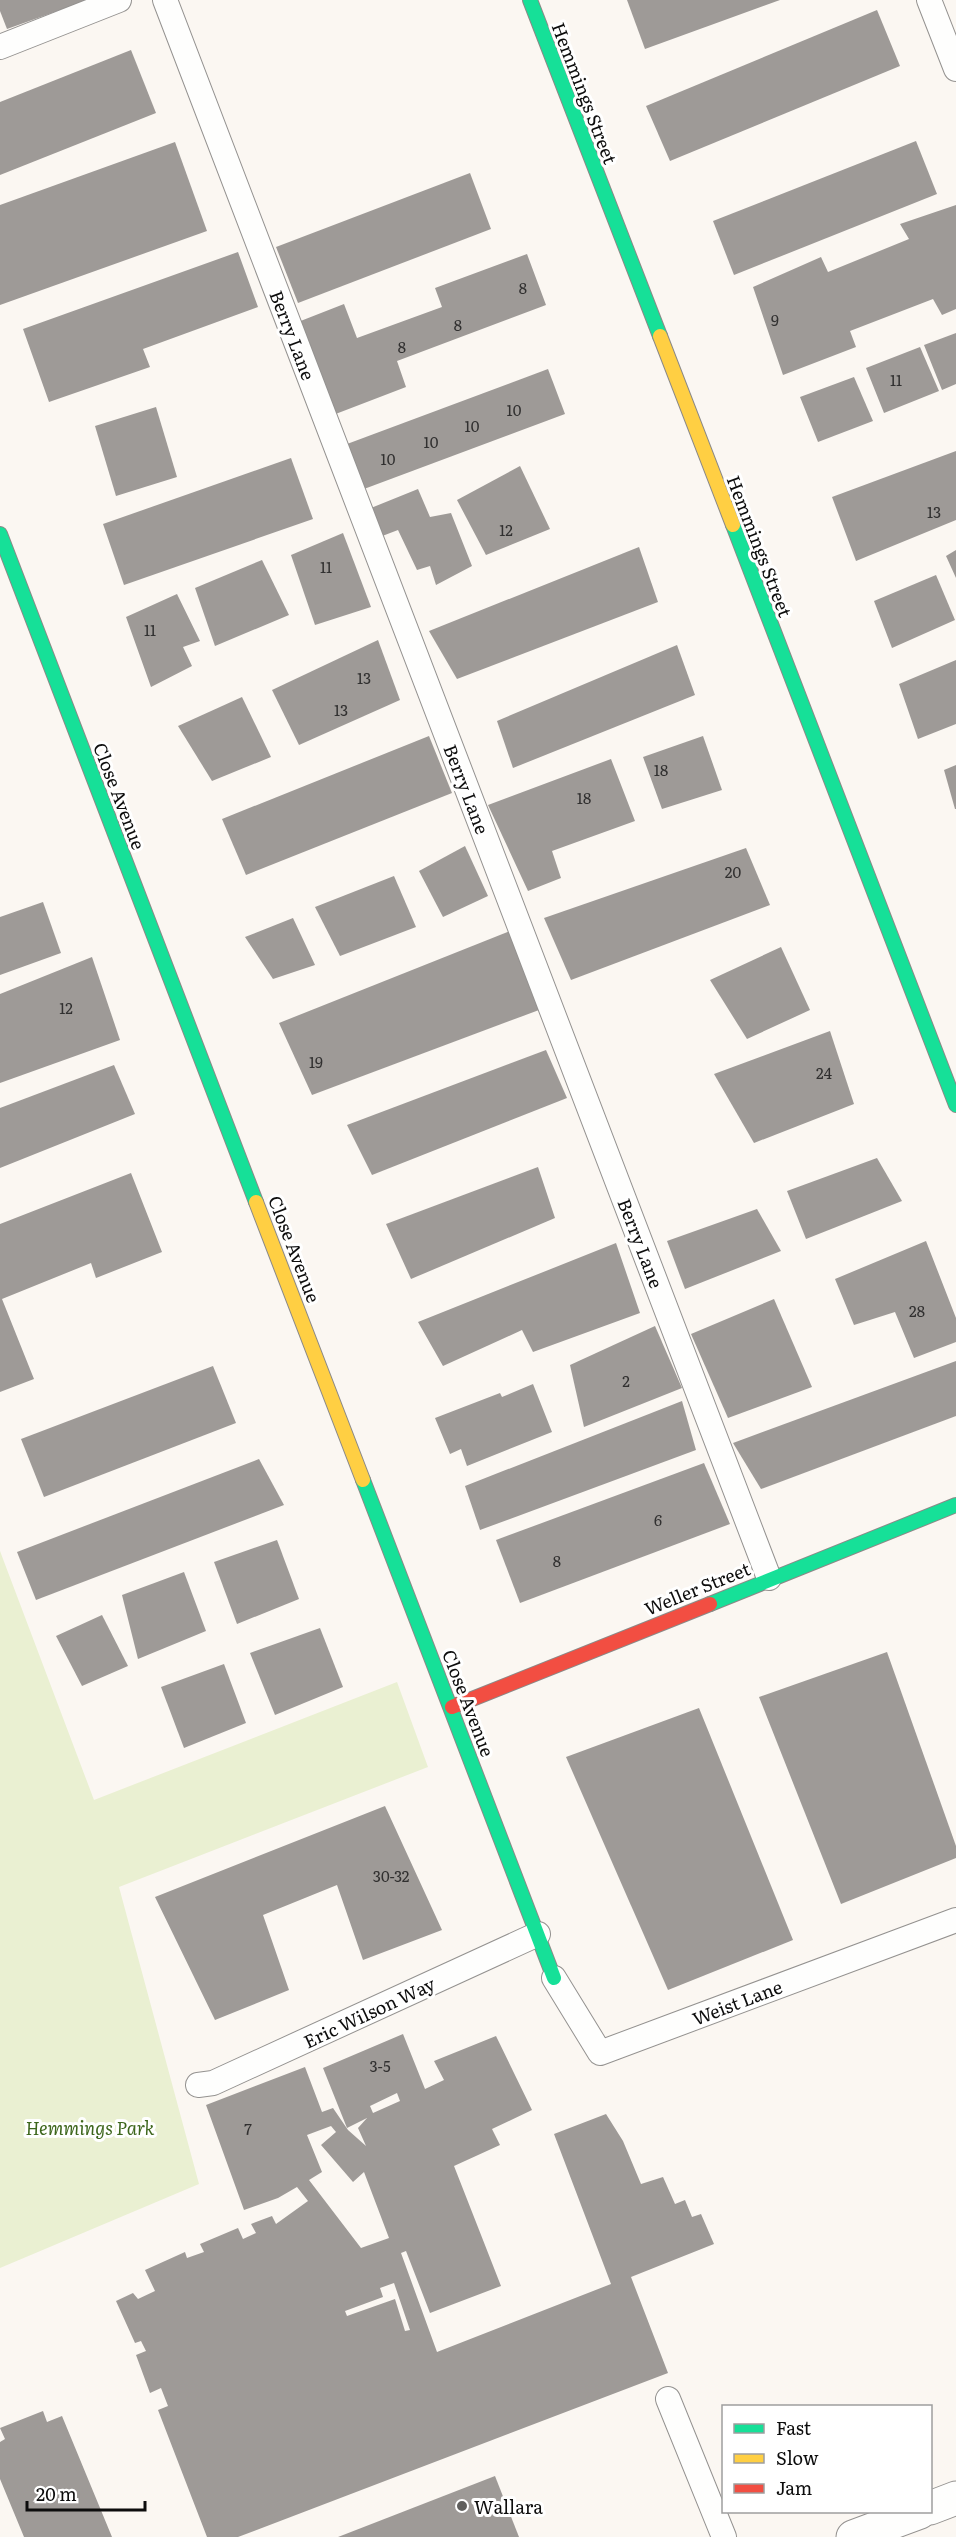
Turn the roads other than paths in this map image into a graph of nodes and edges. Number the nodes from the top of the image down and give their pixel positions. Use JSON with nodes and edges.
{"nodes":[{"id":1,"x":119,"y":0,"type":"edge"},
{"id":2,"x":165,"y":0,"type":"edge"},
{"id":3,"x":530,"y":0,"type":"edge"},
{"id":4,"x":929,"y":0,"type":"edge"},
{"id":5,"x":0,"y":47,"type":"edge"},
{"id":6,"x":956,"y":69,"type":"edge"},
{"id":7,"x":0,"y":534,"type":"edge"},
{"id":8,"x":956,"y":1105,"type":"edge"},
{"id":9,"x":956,"y":1505,"type":"edge"},
{"id":10,"x":769,"y":1578,"type":"junction"},
{"id":11,"x":452,"y":1707,"type":"junction"},
{"id":12,"x":956,"y":1920,"type":"edge"},
{"id":13,"x":538,"y":1934,"type":"junction"},
{"id":14,"x":554,"y":1978,"type":"joint"},
{"id":15,"x":198,"y":2085,"type":"dead end"},
{"id":16,"x":668,"y":2399,"type":"dead end"},
{"id":17,"x":956,"y":2498,"type":"edge"},
{"id":18,"x":932,"y":2507,"type":"edge"},
{"id":19,"x":915,"y":2513,"type":"edge"},
{"id":20,"x":724,"y":2537,"type":"edge"},
{"id":21,"x":853,"y":2537,"type":"edge"}],
"edges":[{"from":1,"to":5,"type":"lane"},
{"from":2,"to":10,"type":"lane","name":"Berry Lane"},
{"from":3,"to":8,"type":"street","name":"Hemmings Street"},
{"from":4,"to":6,"type":"lane"},
{"from":7,"to":11,"type":"street","name":"Close Avenue"},
{"from":9,"to":10,"type":"street","name":"Weller Street"},
{"from":10,"to":11,"type":"street","name":"Weller Street"},
{"from":11,"to":13,"type":"street","name":"Close Avenue"},
{"from":12,"to":14,"type":"lane","name":"Weist Lane"},
{"from":13,"to":14,"type":"street","name":"Close Avenue"},
{"from":13,"to":15,"type":"lane","name":"Eric Wilson Way"},
{"from":16,"to":20,"type":"lane"},
{"from":17,"to":18,"type":"street"},
{"from":19,"to":21,"type":"street"}]}
